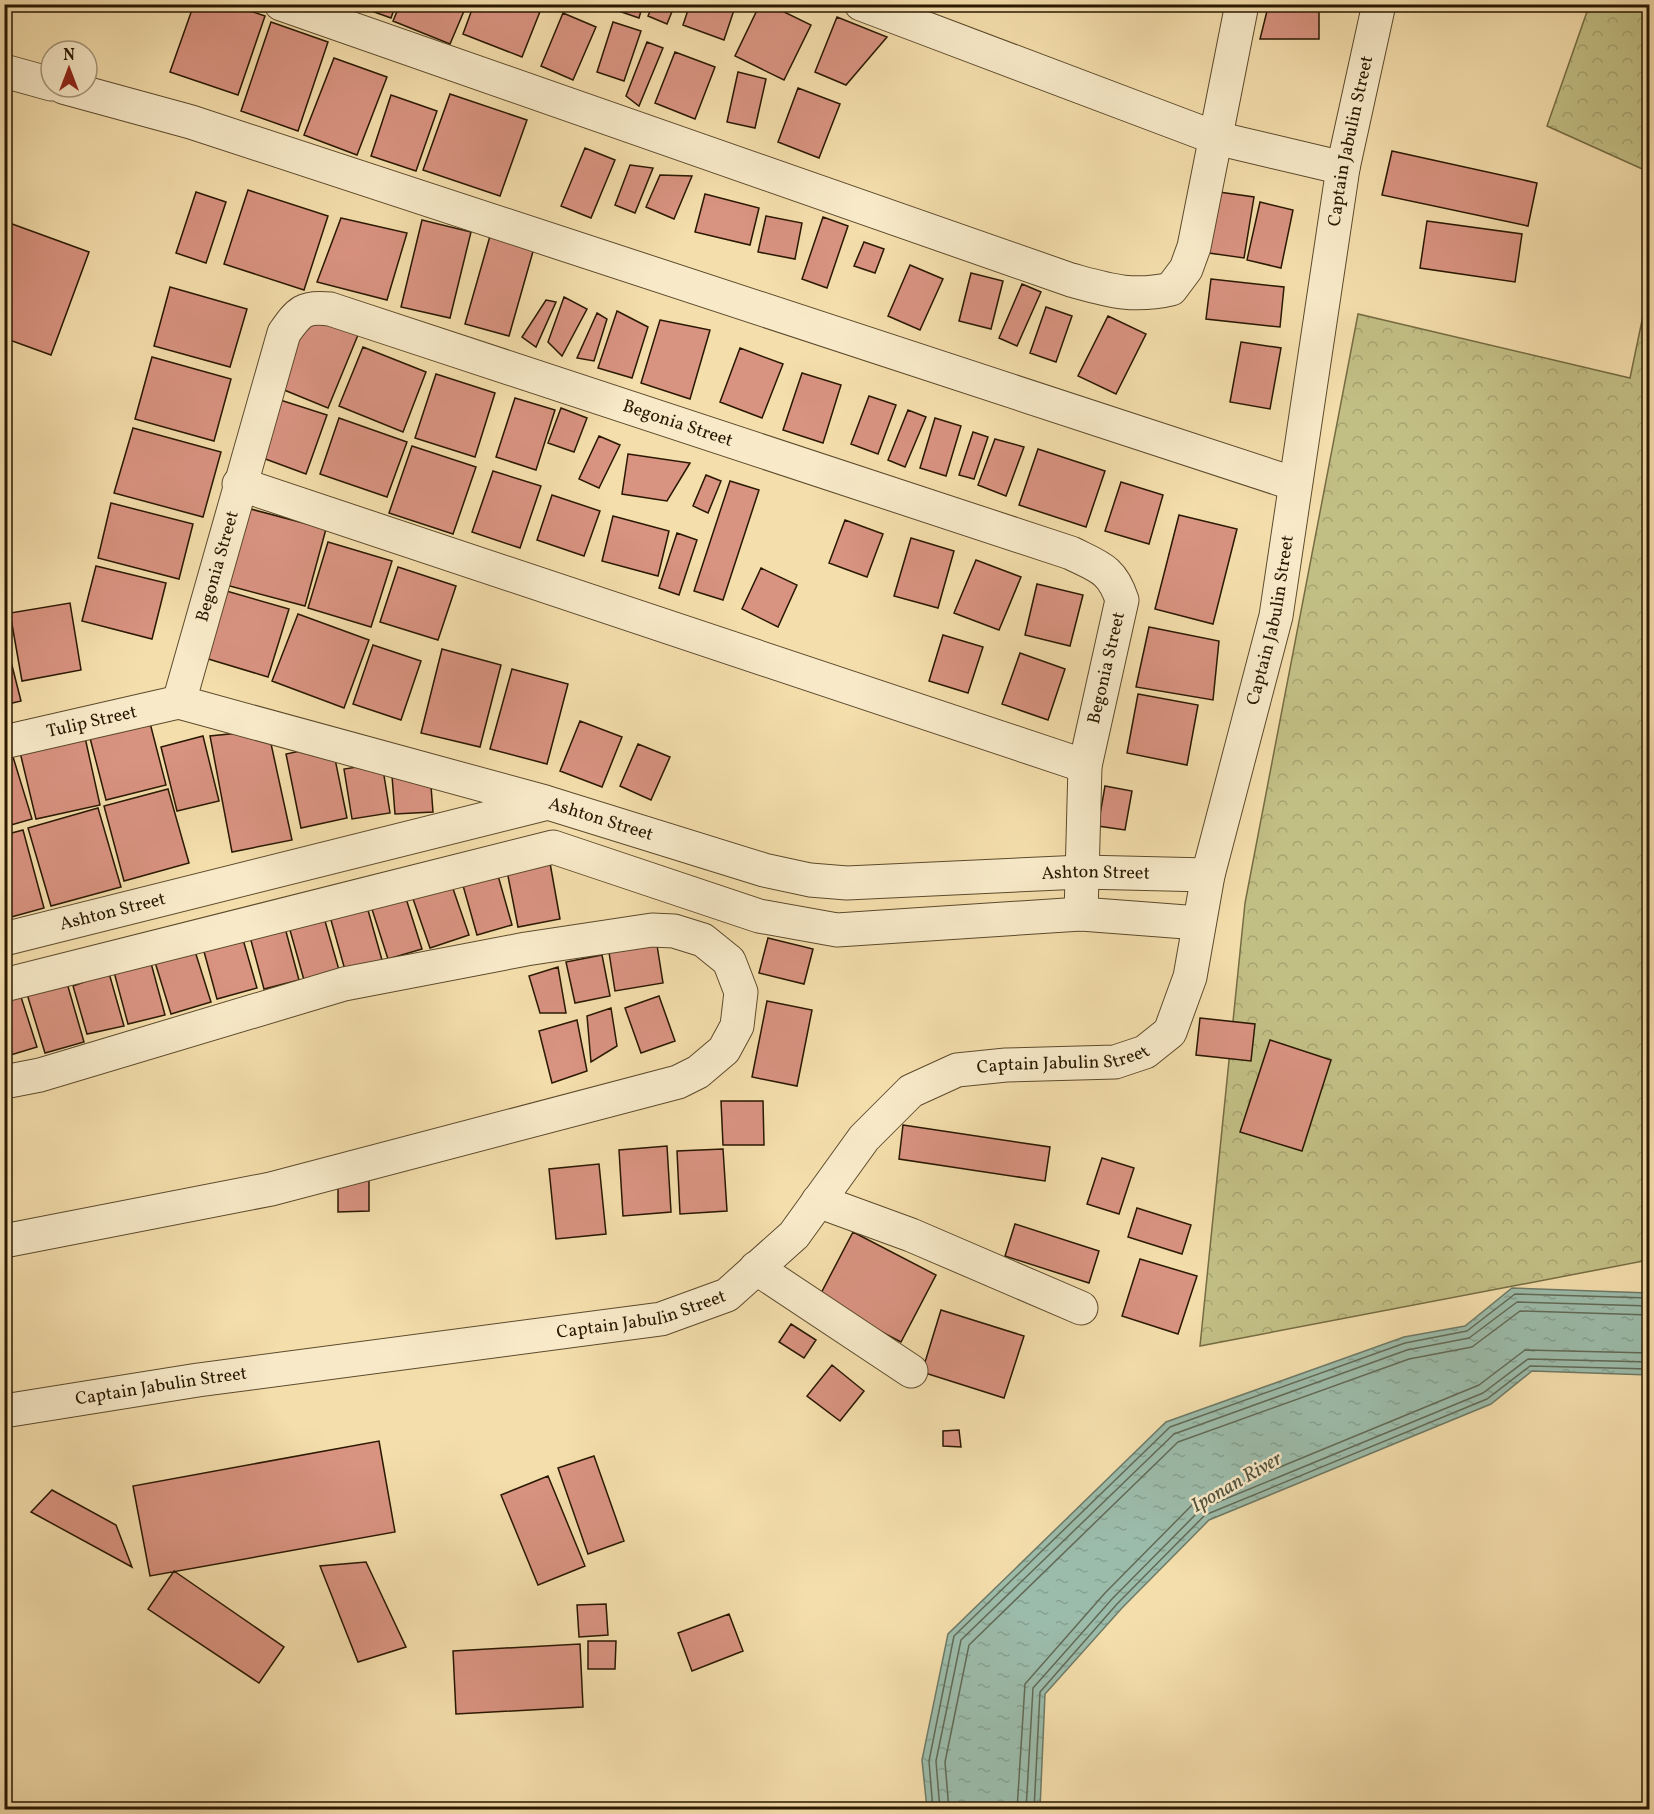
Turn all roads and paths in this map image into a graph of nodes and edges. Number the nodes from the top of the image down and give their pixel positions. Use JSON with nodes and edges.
{"nodes":[{"id":1,"x":281,"y":4,"type":"edge"},
{"id":2,"x":861,"y":4,"type":"edge"},
{"id":3,"x":1242,"y":4,"type":"edge"},
{"id":4,"x":1379,"y":4,"type":"edge"},
{"id":5,"x":4,"y":71,"type":"edge"},
{"id":6,"x":39,"y":81,"type":"edge"},
{"id":7,"x":99,"y":97,"type":"edge"},
{"id":8,"x":1216,"y":138,"type":"junction"},
{"id":9,"x":1343,"y":168,"type":"junction"},
{"id":10,"x":239,"y":484,"type":"junction"},
{"id":11,"x":1295,"y":484,"type":"junction"},
{"id":12,"x":179,"y":702,"type":"junction"},
{"id":13,"x":4,"y":742,"type":"edge"},
{"id":14,"x":1085,"y":766,"type":"junction"},
{"id":15,"x":548,"y":803,"type":"junction"},
{"id":16,"x":553,"y":846,"type":"junction"},
{"id":17,"x":1082,"y":872,"type":"junction"},
{"id":18,"x":1208,"y":875,"type":"junction"},
{"id":19,"x":1081,"y":914,"type":"junction"},
{"id":20,"x":1199,"y":923,"type":"junction"},
{"id":21,"x":4,"y":939,"type":"edge"},
{"id":22,"x":4,"y":985,"type":"edge"},
{"id":23,"x":4,"y":1082,"type":"edge"},
{"id":24,"x":818,"y":1201,"type":"junction"},
{"id":25,"x":4,"y":1241,"type":"edge"},
{"id":26,"x":756,"y":1268,"type":"junction"},
{"id":27,"x":1081,"y":1308,"type":"dead end"},
{"id":28,"x":911,"y":1371,"type":"dead end"},
{"id":29,"x":4,"y":1411,"type":"edge"}],
"edges":[{"from":1,"to":8,"type":"street"},
{"from":2,"to":8,"type":"street"},
{"from":3,"to":8,"type":"street"},
{"from":4,"to":9,"type":"street","name":"Captain Jabulin Street"},
{"from":5,"to":6,"type":"street"},
{"from":7,"to":11,"type":"street"},
{"from":8,"to":9,"type":"street"},
{"from":9,"to":11,"type":"street","name":"Captain Jabulin Street"},
{"from":10,"to":12,"type":"street","name":"Begonia Street"},
{"from":10,"to":14,"type":"street"},
{"from":10,"to":14,"type":"street","name":"Begonia Street"},
{"from":11,"to":18,"type":"street","name":"Captain Jabulin Street"},
{"from":12,"to":13,"type":"street","name":"Tulip Street"},
{"from":12,"to":15,"type":"street"},
{"from":14,"to":17,"type":"street","name":"Begonia Street"},
{"from":15,"to":16,"type":"street"},
{"from":15,"to":17,"type":"street","name":"Ashton Street"},
{"from":15,"to":21,"type":"street","name":"Ashton Street"},
{"from":16,"to":19,"type":"street","name":"Ashton Street"},
{"from":16,"to":22,"type":"street","name":"Ashton Street"},
{"from":17,"to":18,"type":"street","name":"Ashton Street"},
{"from":17,"to":19,"type":"street","name":"Begonia Street"},
{"from":18,"to":20,"type":"street","name":"Captain Jabulin Street"},
{"from":19,"to":20,"type":"street","name":"Ashton Street"},
{"from":20,"to":24,"type":"street","name":"Captain Jabulin Street"},
{"from":23,"to":25,"type":"street"},
{"from":24,"to":26,"type":"street","name":"Captain Jabulin Street"},
{"from":24,"to":27,"type":"street"},
{"from":26,"to":28,"type":"street"},
{"from":26,"to":29,"type":"street","name":"Captain Jabulin Street"}]}
